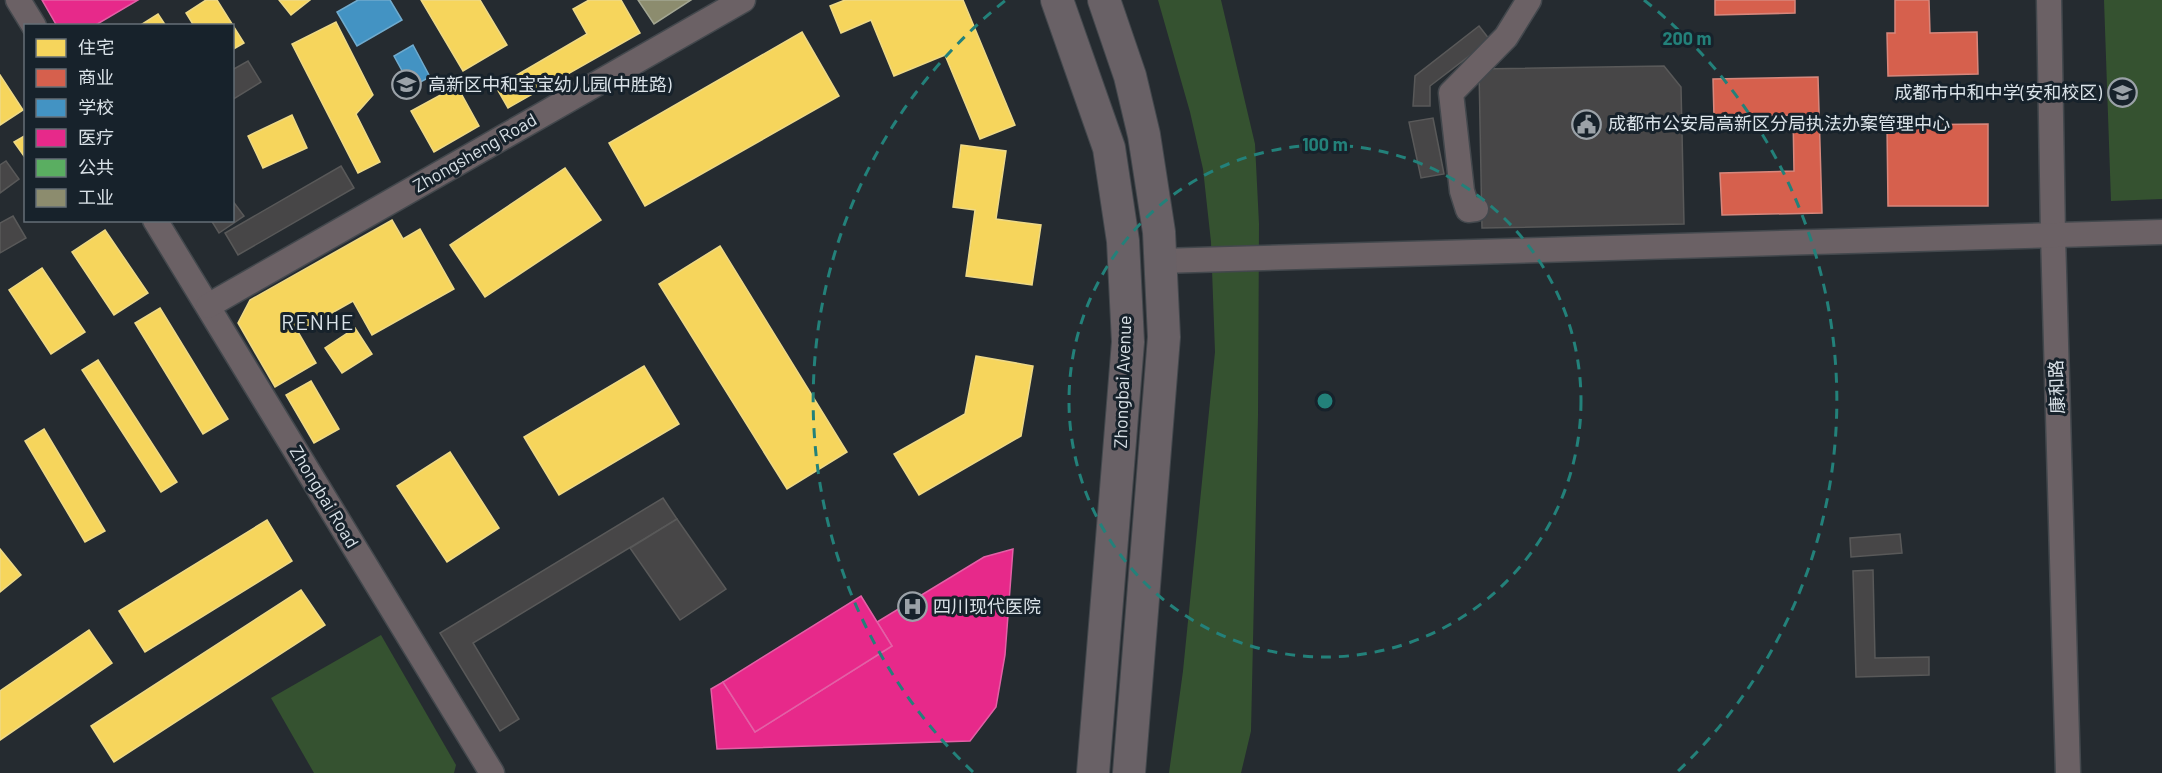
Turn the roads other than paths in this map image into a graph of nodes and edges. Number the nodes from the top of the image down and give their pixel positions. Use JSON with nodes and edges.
{"nodes":[{"id":1,"x":18,"y":0,"type":"edge"},
{"id":2,"x":743,"y":0,"type":"edge"},
{"id":3,"x":1057,"y":0,"type":"edge"},
{"id":4,"x":1104,"y":0,"type":"edge"},
{"id":5,"x":1529,"y":0,"type":"edge"},
{"id":6,"x":2049,"y":0,"type":"edge"},
{"id":7,"x":33,"y":24,"type":"edge"},
{"id":8,"x":1476,"y":209,"type":"dead end"},
{"id":9,"x":156,"y":222,"type":"edge"},
{"id":10,"x":2162,"y":232,"type":"edge"},
{"id":11,"x":2053,"y":235,"type":"junction"},
{"id":12,"x":1160,"y":261,"type":"junction"},
{"id":13,"x":208,"y":306,"type":"junction"},
{"id":14,"x":492,"y":773,"type":"edge"},
{"id":15,"x":1093,"y":773,"type":"edge"},
{"id":16,"x":1129,"y":773,"type":"edge"},
{"id":17,"x":2068,"y":773,"type":"edge"}],
"edges":[{"from":1,"to":7,"type":"street"},
{"from":2,"to":13,"type":"street","name":"Zhongsheng Road"},
{"from":3,"to":15,"type":"main road","name":"Zhongbai Avenue"},
{"from":4,"to":12,"type":"main road","name":"Zhongbai Avenue"},
{"from":5,"to":8,"type":"street"},
{"from":6,"to":11,"type":"street","name":"康和路"},
{"from":9,"to":13,"type":"street","name":"Zhongbai Road"},
{"from":10,"to":11,"type":"street"},
{"from":11,"to":12,"type":"street"},
{"from":11,"to":17,"type":"street","name":"康和路"},
{"from":12,"to":16,"type":"main road","name":"Zhongbai Avenue"},
{"from":13,"to":14,"type":"street","name":"Zhongbai Road"}]}
